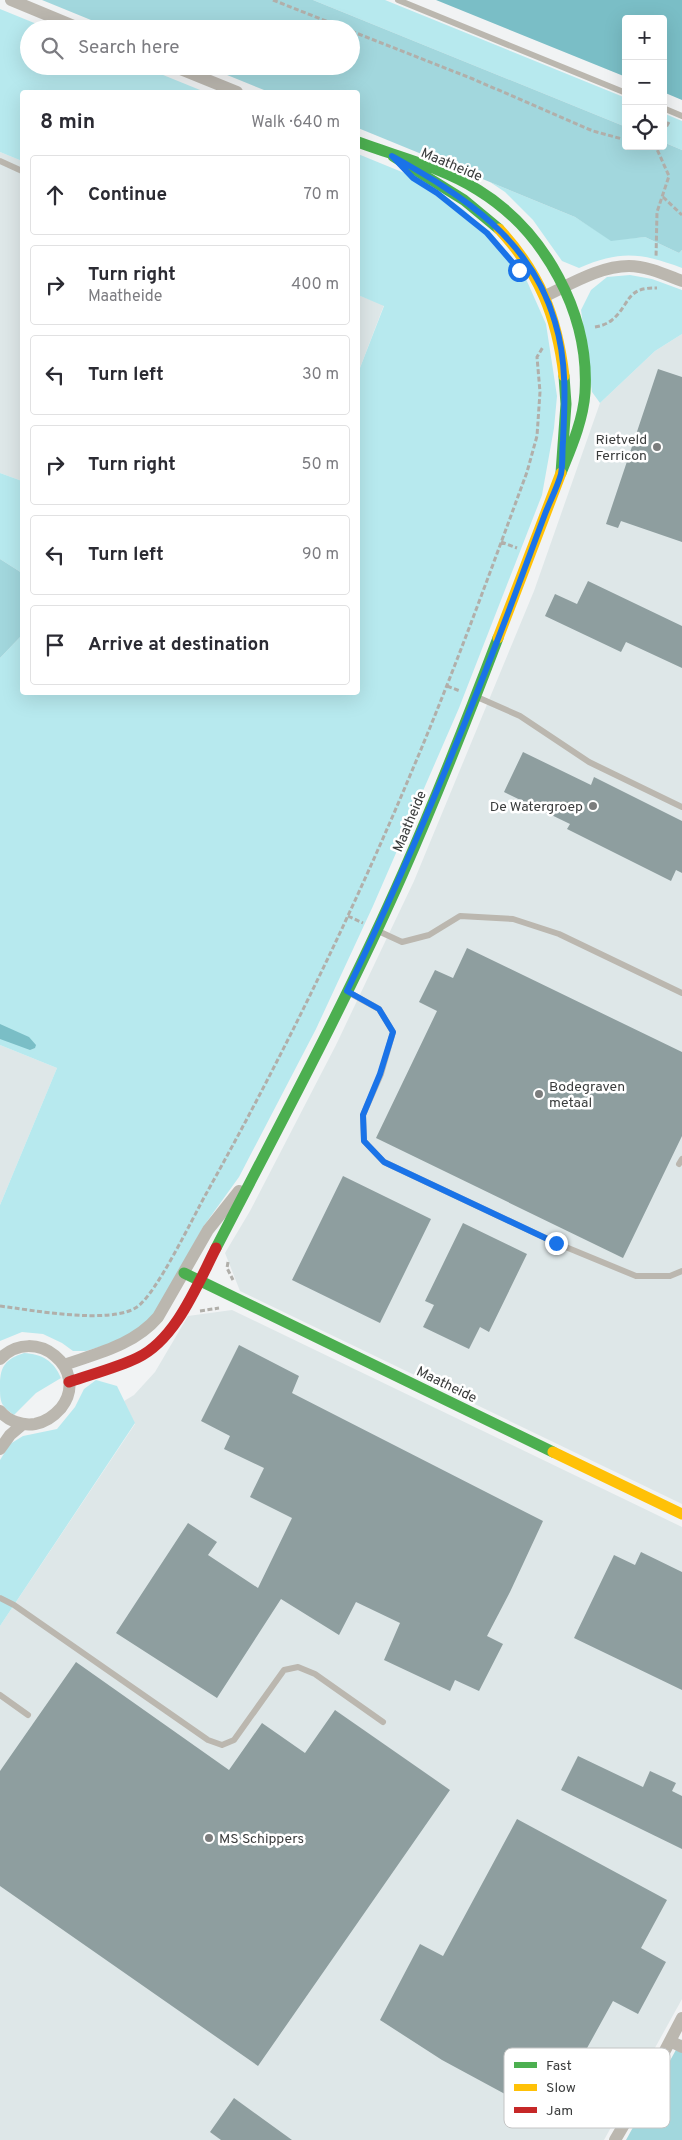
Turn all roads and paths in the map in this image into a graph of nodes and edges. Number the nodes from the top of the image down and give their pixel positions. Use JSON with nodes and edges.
{"nodes":[{"id":1,"x":11,"y":0,"type":"edge"},
{"id":2,"x":272,"y":0,"type":"edge"},
{"id":3,"x":398,"y":0,"type":"edge"},
{"id":4,"x":59,"y":20,"type":"edge"},
{"id":5,"x":323,"y":20,"type":"edge"},
{"id":6,"x":360,"y":35,"type":"edge"},
{"id":7,"x":194,"y":75,"type":"edge"},
{"id":8,"x":232,"y":90,"type":"edge"},
{"id":9,"x":622,"y":91,"type":"edge"},
{"id":10,"x":667,"y":110,"type":"edge"},
{"id":11,"x":682,"y":116,"type":"edge"},
{"id":12,"x":622,"y":139,"type":"edge"},
{"id":13,"x":360,"y":143,"type":"edge"},
{"id":14,"x":656,"y":150,"type":"edge"},
{"id":15,"x":392,"y":156,"type":"junction"},
{"id":16,"x":0,"y":162,"type":"edge"},
{"id":17,"x":20,"y":170,"type":"edge"},
{"id":18,"x":663,"y":198,"type":"junction"},
{"id":19,"x":682,"y":215,"type":"edge"},
{"id":20,"x":654,"y":271,"type":"junction"},
{"id":21,"x":682,"y":281,"type":"edge"},
{"id":22,"x":564,"y":288,"type":"junction"},
{"id":23,"x":545,"y":296,"type":"junction"},
{"id":24,"x":561,"y":473,"type":"junction"},
{"id":25,"x":510,"y":519,"type":"dead end"},
{"id":26,"x":476,"y":697,"type":"junction"},
{"id":27,"x":682,"y":807,"type":"edge"},
{"id":28,"x":376,"y":930,"type":"junction"},
{"id":29,"x":347,"y":991,"type":"junction"},
{"id":30,"x":682,"y":994,"type":"edge"},
{"id":31,"x":257,"y":1168,"type":"junction"},
{"id":32,"x":682,"y":1271,"type":"edge"},
{"id":33,"x":184,"y":1273,"type":"junction"},
{"id":34,"x":200,"y":1281,"type":"junction"},
{"id":35,"x":0,"y":1306,"type":"edge"},
{"id":36,"x":0,"y":1358,"type":"edge"},
{"id":37,"x":64,"y":1365,"type":"junction"},
{"id":38,"x":69,"y":1382,"type":"junction"},
{"id":39,"x":0,"y":1411,"type":"edge"},
{"id":40,"x":23,"y":1424,"type":"junction"},
{"id":41,"x":0,"y":1450,"type":"edge"},
{"id":42,"x":682,"y":1514,"type":"edge"},
{"id":43,"x":0,"y":1598,"type":"edge"},
{"id":44,"x":0,"y":1695,"type":"edge"},
{"id":45,"x":28,"y":1714,"type":"dead end"},
{"id":46,"x":383,"y":1722,"type":"dead end"},
{"id":47,"x":682,"y":2018,"type":"edge"},
{"id":48,"x":676,"y":2044,"type":"edge"},
{"id":49,"x":622,"y":2128,"type":"edge"},
{"id":50,"x":615,"y":2140,"type":"edge"}],
"edges":[{"from":1,"to":4,"type":"street"},
{"from":2,"to":5,"type":"path"},
{"from":3,"to":9,"type":"lane"},
{"from":6,"to":12,"type":"path"},
{"from":7,"to":8,"type":"street"},
{"from":10,"to":11,"type":"lane"},
{"from":13,"to":15,"type":"street","name":"Maatheide"},
{"from":14,"to":18,"type":"path"},
{"from":15,"to":22,"type":"street","name":"Maatheide"},
{"from":15,"to":23,"type":"street","name":"Maatheide"},
{"from":16,"to":17,"type":"lane"},
{"from":18,"to":19,"type":"path"},
{"from":18,"to":20,"type":"path"},
{"from":20,"to":21,"type":"street"},
{"from":20,"to":22,"type":"street"},
{"from":22,"to":23,"type":"street"},
{"from":22,"to":24,"type":"street","name":"Maatheide"},
{"from":23,"to":24,"type":"street","name":"Maatheide"},
{"from":24,"to":26,"type":"street","name":"Maatheide"},
{"from":25,"to":35,"type":"path"},
{"from":26,"to":27,"type":"lane"},
{"from":26,"to":28,"type":"street","name":"Maatheide"},
{"from":28,"to":29,"type":"street","name":"Maatheide"},
{"from":28,"to":30,"type":"lane"},
{"from":29,"to":31,"type":"street","name":"Maatheide"},
{"from":29,"to":32,"type":"lane"},
{"from":31,"to":33,"type":"street","name":"Maatheide"},
{"from":31,"to":34,"type":"street","name":"Maatheide"},
{"from":33,"to":34,"type":"street","name":"Maatheide"},
{"from":33,"to":37,"type":"street","name":"Maatheide"},
{"from":34,"to":38,"type":"street","name":"Maatheide"},
{"from":34,"to":42,"type":"street","name":"Maatheide"},
{"from":36,"to":37,"type":"street"},
{"from":37,"to":38,"type":"street"},
{"from":38,"to":40,"type":"street"},
{"from":39,"to":40,"type":"street"},
{"from":40,"to":41,"type":"street"},
{"from":43,"to":46,"type":"lane"},
{"from":44,"to":45,"type":"lane"},
{"from":47,"to":48,"type":"street"},
{"from":49,"to":50,"type":"street"}]}
